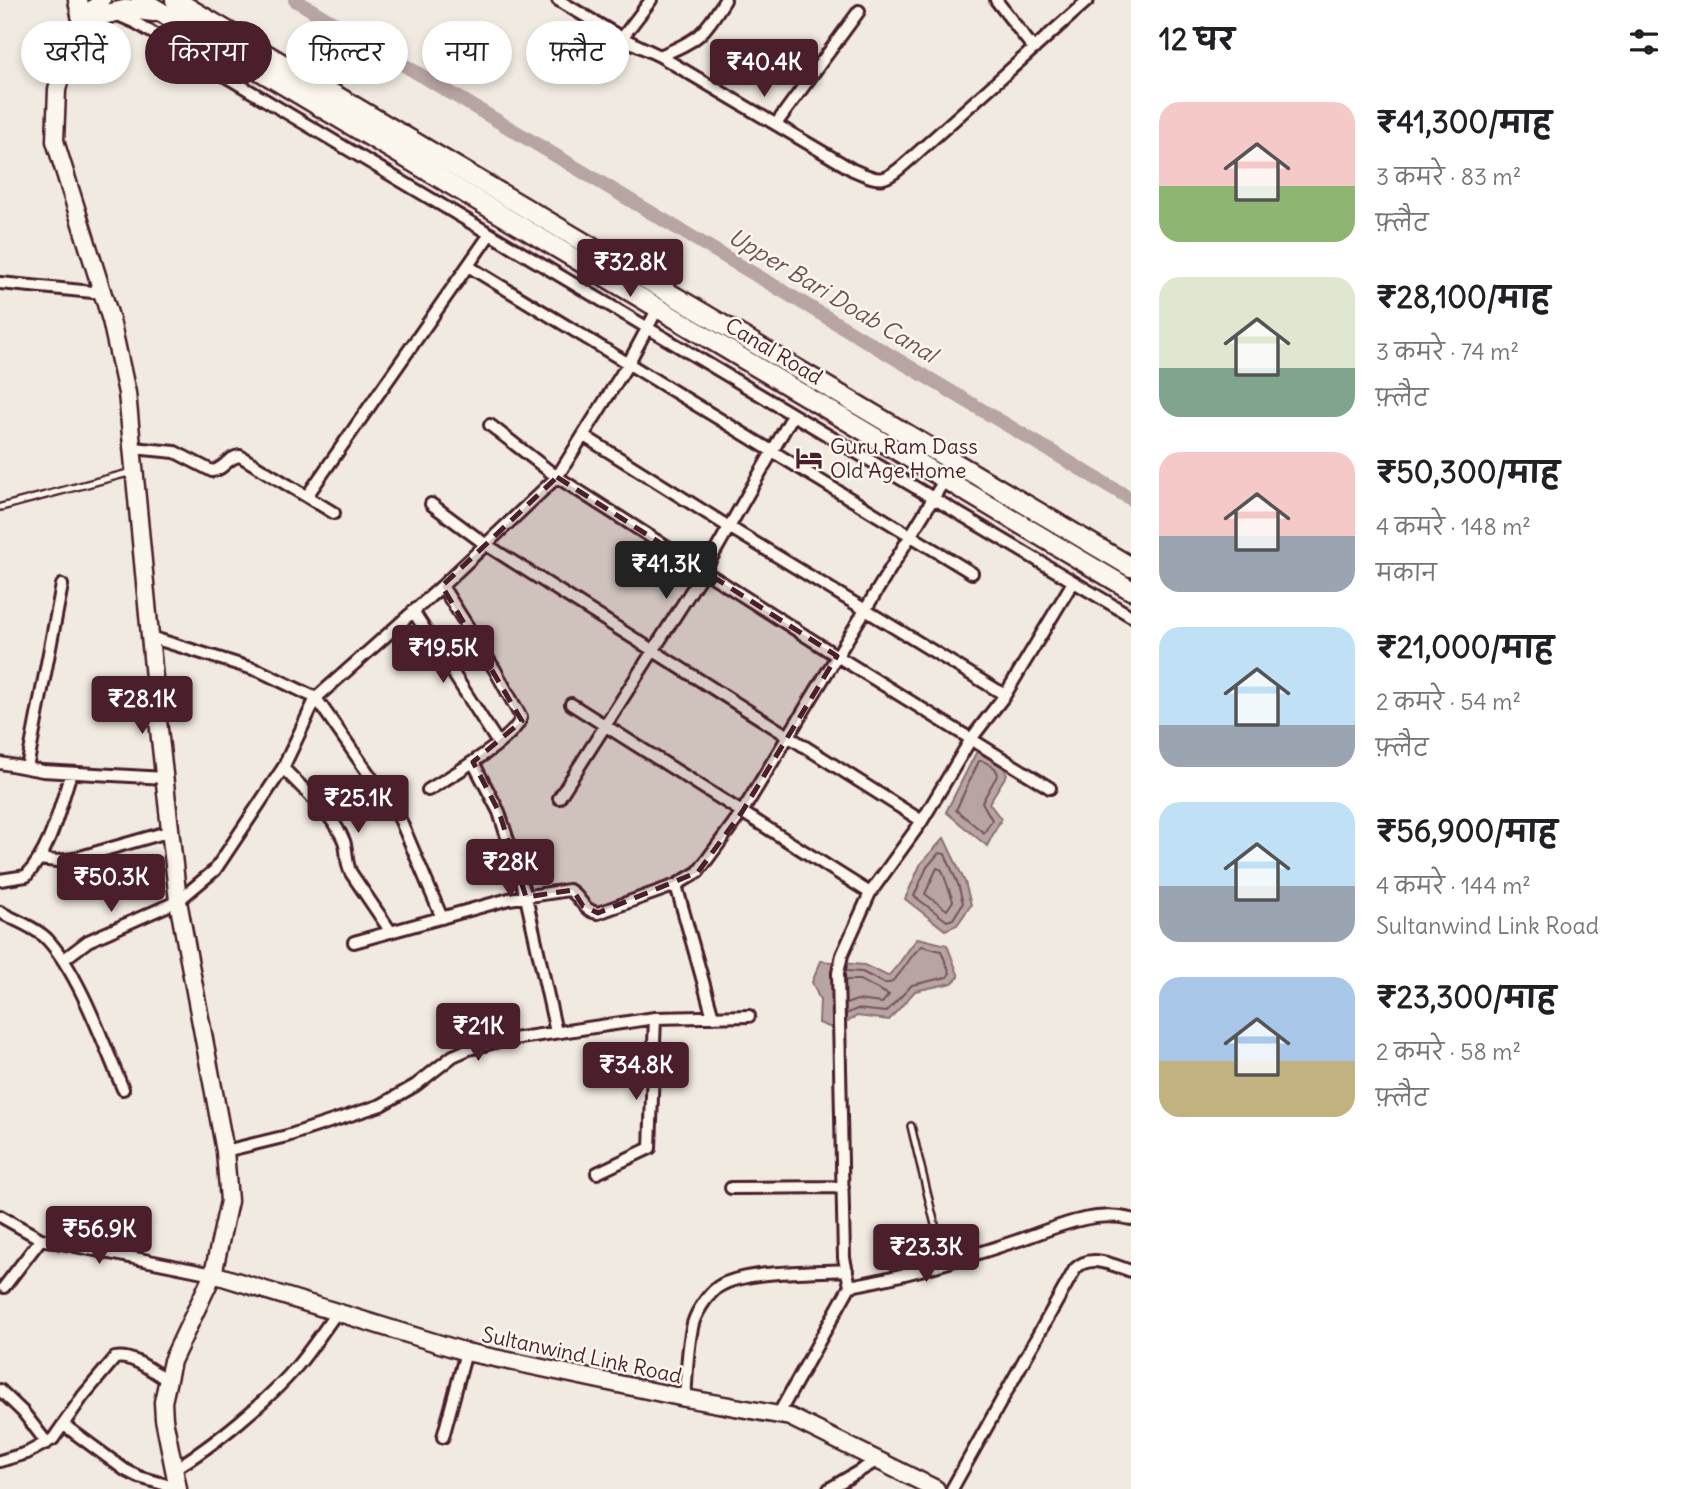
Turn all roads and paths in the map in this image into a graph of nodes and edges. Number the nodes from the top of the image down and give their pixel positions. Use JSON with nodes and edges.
{"nodes":[{"id":1,"x":78,"y":0,"type":"edge"},
{"id":2,"x":141,"y":0,"type":"edge"},
{"id":3,"x":558,"y":0,"type":"edge"},
{"id":4,"x":651,"y":0,"type":"edge"},
{"id":5,"x":725,"y":0,"type":"edge"},
{"id":6,"x":996,"y":0,"type":"edge"},
{"id":7,"x":1088,"y":0,"type":"edge"},
{"id":8,"x":107,"y":6,"type":"edge"},
{"id":9,"x":169,"y":7,"type":"edge"},
{"id":10,"x":859,"y":11,"type":"dead end"},
{"id":11,"x":82,"y":20,"type":"junction"},
{"id":12,"x":594,"y":21,"type":"edge"},
{"id":13,"x":629,"y":28,"type":"edge"},
{"id":14,"x":629,"y":40,"type":"edge"},
{"id":15,"x":1034,"y":49,"type":"junction"},
{"id":16,"x":660,"y":56,"type":"junction"},
{"id":17,"x":776,"y":124,"type":"junction"},
{"id":18,"x":490,"y":234,"type":"junction"},
{"id":19,"x":468,"y":266,"type":"junction"},
{"id":20,"x":0,"y":283,"type":"edge"},
{"id":21,"x":103,"y":293,"type":"junction"},
{"id":22,"x":658,"y":308,"type":"junction"},
{"id":23,"x":649,"y":329,"type":"junction"},
{"id":24,"x":628,"y":364,"type":"junction"},
{"id":25,"x":793,"y":415,"type":"junction"},
{"id":26,"x":490,"y":425,"type":"dead end"},
{"id":27,"x":584,"y":436,"type":"junction"},
{"id":28,"x":132,"y":448,"type":"junction"},
{"id":29,"x":772,"y":451,"type":"junction"},
{"id":30,"x":135,"y":471,"type":"junction"},
{"id":31,"x":557,"y":477,"type":"junction"},
{"id":32,"x":945,"y":479,"type":"junction"},
{"id":33,"x":307,"y":496,"type":"junction"},
{"id":34,"x":933,"y":500,"type":"junction"},
{"id":35,"x":431,"y":504,"type":"dead end"},
{"id":36,"x":1,"y":507,"type":"edge"},
{"id":37,"x":334,"y":513,"type":"dead end"},
{"id":38,"x":729,"y":527,"type":"junction"},
{"id":39,"x":910,"y":536,"type":"junction"},
{"id":40,"x":485,"y":544,"type":"junction"},
{"id":41,"x":1131,"y":567,"type":"edge"},
{"id":42,"x":704,"y":571,"type":"junction"},
{"id":43,"x":972,"y":573,"type":"dead end"},
{"id":44,"x":1073,"y":582,"type":"junction"},
{"id":45,"x":62,"y":585,"type":"dead end"},
{"id":46,"x":442,"y":586,"type":"junction"},
{"id":47,"x":1131,"y":590,"type":"edge"},
{"id":48,"x":865,"y":610,"type":"junction"},
{"id":49,"x":413,"y":611,"type":"junction"},
{"id":50,"x":1131,"y":616,"type":"edge"},
{"id":51,"x":150,"y":637,"type":"junction"},
{"id":52,"x":652,"y":650,"type":"junction"},
{"id":53,"x":837,"y":656,"type":"junction"},
{"id":54,"x":1005,"y":695,"type":"junction"},
{"id":55,"x":316,"y":698,"type":"junction"},
{"id":56,"x":571,"y":704,"type":"dead end"},
{"id":57,"x":605,"y":725,"type":"junction"},
{"id":58,"x":788,"y":736,"type":"junction"},
{"id":59,"x":971,"y":739,"type":"junction"},
{"id":60,"x":498,"y":743,"type":"junction"},
{"id":61,"x":473,"y":762,"type":"junction"},
{"id":62,"x":0,"y":763,"type":"edge"},
{"id":63,"x":27,"y":768,"type":"junction"},
{"id":64,"x":283,"y":768,"type":"junction"},
{"id":65,"x":71,"y":773,"type":"junction"},
{"id":66,"x":165,"y":778,"type":"junction"},
{"id":67,"x":1051,"y":788,"type":"dead end"},
{"id":68,"x":428,"y":790,"type":"dead end"},
{"id":69,"x":559,"y":799,"type":"dead end"},
{"id":70,"x":742,"y":811,"type":"junction"},
{"id":71,"x":922,"y":821,"type":"junction"},
{"id":72,"x":171,"y":831,"type":"junction"},
{"id":73,"x":39,"y":859,"type":"junction"},
{"id":74,"x":0,"y":880,"type":"edge"},
{"id":75,"x":676,"y":885,"type":"junction"},
{"id":76,"x":870,"y":893,"type":"junction"},
{"id":77,"x":526,"y":897,"type":"junction"},
{"id":78,"x":178,"y":901,"type":"junction"},
{"id":79,"x":0,"y":912,"type":"edge"},
{"id":80,"x":442,"y":918,"type":"junction"},
{"id":81,"x":391,"y":932,"type":"junction"},
{"id":82,"x":354,"y":942,"type":"dead end"},
{"id":83,"x":63,"y":960,"type":"junction"},
{"id":84,"x":749,"y":1016,"type":"dead end"},
{"id":85,"x":713,"y":1017,"type":"junction"},
{"id":86,"x":655,"y":1018,"type":"junction"},
{"id":87,"x":556,"y":1032,"type":"junction"},
{"id":88,"x":123,"y":1089,"type":"dead end"},
{"id":89,"x":911,"y":1126,"type":"dead end"},
{"id":90,"x":225,"y":1151,"type":"junction"},
{"id":91,"x":597,"y":1173,"type":"dead end"},
{"id":92,"x":844,"y":1187,"type":"junction"},
{"id":93,"x":731,"y":1188,"type":"dead end"},
{"id":94,"x":0,"y":1216,"type":"edge"},
{"id":95,"x":1131,"y":1219,"type":"edge"},
{"id":96,"x":41,"y":1239,"type":"junction"},
{"id":97,"x":944,"y":1262,"type":"junction"},
{"id":98,"x":847,"y":1270,"type":"junction"},
{"id":99,"x":1131,"y":1270,"type":"edge"},
{"id":100,"x":213,"y":1274,"type":"junction"},
{"id":101,"x":850,"y":1286,"type":"junction"},
{"id":102,"x":4,"y":1287,"type":"dead end"},
{"id":103,"x":337,"y":1312,"type":"junction"},
{"id":104,"x":466,"y":1352,"type":"junction"},
{"id":105,"x":167,"y":1380,"type":"junction"},
{"id":106,"x":0,"y":1390,"type":"edge"},
{"id":107,"x":685,"y":1398,"type":"junction"},
{"id":108,"x":778,"y":1415,"type":"junction"},
{"id":109,"x":64,"y":1425,"type":"junction"},
{"id":110,"x":443,"y":1437,"type":"dead end"},
{"id":111,"x":47,"y":1443,"type":"junction"},
{"id":112,"x":0,"y":1461,"type":"edge"},
{"id":113,"x":878,"y":1461,"type":"junction"},
{"id":114,"x":174,"y":1469,"type":"junction"},
{"id":115,"x":178,"y":1488,"type":"edge"},
{"id":116,"x":829,"y":1489,"type":"edge"},
{"id":117,"x":936,"y":1489,"type":"edge"},
{"id":118,"x":952,"y":1489,"type":"edge"}],
"edges":[{"from":1,"to":11,"type":"main road"},
{"from":2,"to":9,"type":"main road","name":"Canal Road"},
{"from":3,"to":12,"type":"street"},
{"from":4,"to":13,"type":"street"},
{"from":5,"to":16,"type":"street"},
{"from":6,"to":15,"type":"street"},
{"from":7,"to":15,"type":"street"},
{"from":8,"to":9,"type":"main road"},
{"from":8,"to":11,"type":"main road"},
{"from":8,"to":18,"type":"street"},
{"from":9,"to":22,"type":"main road","name":"Canal Road"},
{"from":9,"to":41,"type":"main road","name":"Canal Road"},
{"from":10,"to":17,"type":"street"},
{"from":11,"to":21,"type":"street"},
{"from":14,"to":16,"type":"street"},
{"from":15,"to":17,"type":"street"},
{"from":16,"to":17,"type":"street"},
{"from":18,"to":19,"type":"street"},
{"from":18,"to":23,"type":"street"},
{"from":19,"to":24,"type":"street"},
{"from":19,"to":33,"type":"street"},
{"from":20,"to":21,"type":"street"},
{"from":21,"to":28,"type":"street"},
{"from":22,"to":23,"type":"street"},
{"from":22,"to":32,"type":"main road","name":"Canal Road"},
{"from":23,"to":24,"type":"street"},
{"from":23,"to":25,"type":"street"},
{"from":24,"to":27,"type":"street"},
{"from":24,"to":29,"type":"street"},
{"from":25,"to":29,"type":"street"},
{"from":25,"to":34,"type":"street"},
{"from":26,"to":31,"type":"street"},
{"from":27,"to":31,"type":"street"},
{"from":27,"to":38,"type":"street"},
{"from":28,"to":30,"type":"street"},
{"from":28,"to":33,"type":"street"},
{"from":29,"to":38,"type":"street"},
{"from":29,"to":39,"type":"street"},
{"from":30,"to":36,"type":"lane"},
{"from":30,"to":51,"type":"street"},
{"from":31,"to":40,"type":"street"},
{"from":31,"to":42,"type":"street"},
{"from":32,"to":34,"type":"street"},
{"from":32,"to":47,"type":"main road","name":"Canal Road"},
{"from":33,"to":37,"type":"street"},
{"from":34,"to":39,"type":"street"},
{"from":34,"to":44,"type":"street"},
{"from":35,"to":40,"type":"street"},
{"from":38,"to":42,"type":"street"},
{"from":38,"to":48,"type":"street"},
{"from":39,"to":43,"type":"street"},
{"from":39,"to":48,"type":"street"},
{"from":40,"to":46,"type":"street"},
{"from":40,"to":52,"type":"street"},
{"from":42,"to":52,"type":"street"},
{"from":42,"to":53,"type":"street"},
{"from":44,"to":50,"type":"street"},
{"from":44,"to":54,"type":"street"},
{"from":45,"to":63,"type":"street"},
{"from":46,"to":49,"type":"street"},
{"from":46,"to":60,"type":"street"},
{"from":48,"to":53,"type":"street"},
{"from":48,"to":54,"type":"street"},
{"from":49,"to":55,"type":"street"},
{"from":49,"to":60,"type":"street"},
{"from":51,"to":55,"type":"street"},
{"from":51,"to":66,"type":"street"},
{"from":52,"to":57,"type":"street"},
{"from":52,"to":58,"type":"street"},
{"from":53,"to":58,"type":"street"},
{"from":53,"to":59,"type":"street"},
{"from":54,"to":59,"type":"street"},
{"from":55,"to":64,"type":"street"},
{"from":55,"to":80,"type":"street"},
{"from":56,"to":57,"type":"street"},
{"from":57,"to":69,"type":"street"},
{"from":57,"to":70,"type":"street"},
{"from":58,"to":70,"type":"street"},
{"from":58,"to":71,"type":"street"},
{"from":59,"to":67,"type":"street"},
{"from":59,"to":71,"type":"street"},
{"from":60,"to":61,"type":"street"},
{"from":61,"to":68,"type":"street"},
{"from":61,"to":77,"type":"street"},
{"from":62,"to":63,"type":"street"},
{"from":63,"to":65,"type":"street"},
{"from":64,"to":78,"type":"street"},
{"from":64,"to":81,"type":"street"},
{"from":65,"to":66,"type":"street"},
{"from":65,"to":73,"type":"street"},
{"from":66,"to":72,"type":"street"},
{"from":70,"to":75,"type":"street"},
{"from":70,"to":76,"type":"street"},
{"from":71,"to":76,"type":"street"},
{"from":72,"to":73,"type":"street"},
{"from":72,"to":78,"type":"street"},
{"from":73,"to":74,"type":"street"},
{"from":75,"to":77,"type":"street"},
{"from":75,"to":85,"type":"street"},
{"from":76,"to":92,"type":"street"},
{"from":77,"to":80,"type":"street"},
{"from":77,"to":87,"type":"street"},
{"from":78,"to":83,"type":"street"},
{"from":78,"to":90,"type":"street"},
{"from":79,"to":83,"type":"street"},
{"from":80,"to":81,"type":"street"},
{"from":81,"to":82,"type":"street"},
{"from":83,"to":88,"type":"street"},
{"from":84,"to":85,"type":"street"},
{"from":85,"to":86,"type":"street"},
{"from":86,"to":87,"type":"street"},
{"from":86,"to":91,"type":"street"},
{"from":87,"to":90,"type":"street"},
{"from":89,"to":97,"type":"lane"},
{"from":90,"to":100,"type":"street"},
{"from":92,"to":93,"type":"street"},
{"from":92,"to":98,"type":"street"},
{"from":94,"to":96,"type":"street"},
{"from":95,"to":97,"type":"street"},
{"from":96,"to":100,"type":"street"},
{"from":96,"to":102,"type":"street"},
{"from":97,"to":101,"type":"street"},
{"from":98,"to":101,"type":"street"},
{"from":98,"to":107,"type":"street"},
{"from":99,"to":118,"type":"street"},
{"from":100,"to":103,"type":"street","name":"Sultanwind Link Road"},
{"from":100,"to":105,"type":"street"},
{"from":101,"to":108,"type":"street"},
{"from":103,"to":104,"type":"street","name":"Sultanwind Link Road"},
{"from":103,"to":114,"type":"street"},
{"from":104,"to":107,"type":"street","name":"Sultanwind Link Road"},
{"from":104,"to":110,"type":"street"},
{"from":105,"to":109,"type":"street"},
{"from":105,"to":114,"type":"street"},
{"from":106,"to":111,"type":"street"},
{"from":107,"to":108,"type":"street","name":"Sultanwind Link Road"},
{"from":108,"to":113,"type":"street","name":"Sultanwind Link Road"},
{"from":109,"to":111,"type":"street"},
{"from":109,"to":115,"type":"street"},
{"from":111,"to":112,"type":"street"},
{"from":113,"to":116,"type":"street"},
{"from":113,"to":117,"type":"street","name":"Sultanwind Link Road"},
{"from":114,"to":115,"type":"street"}]}
